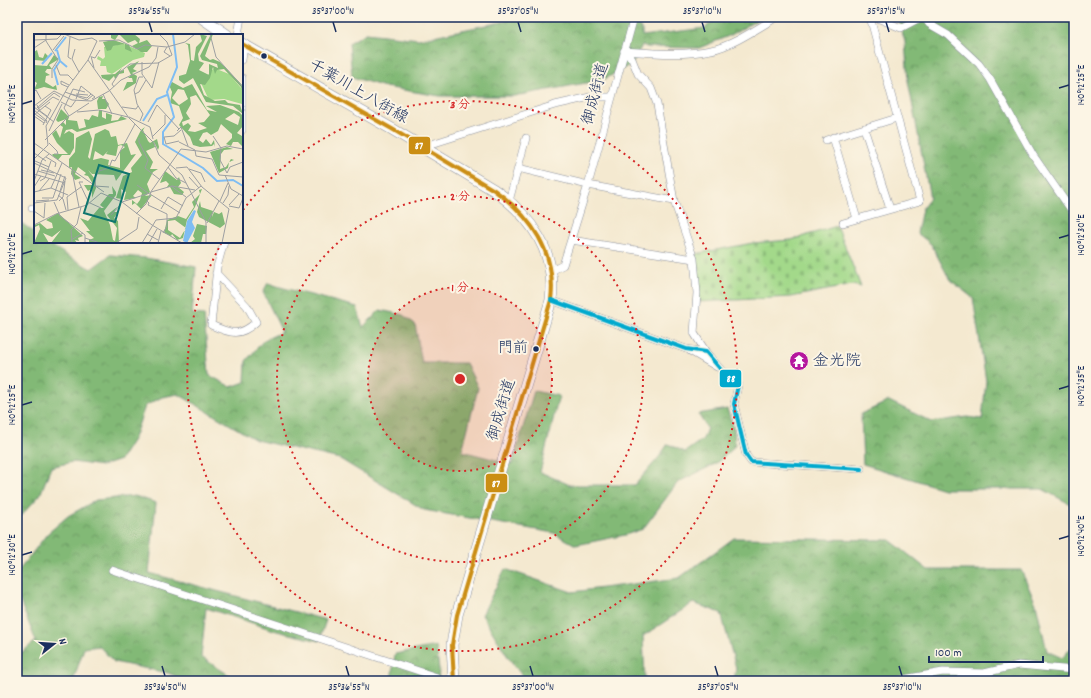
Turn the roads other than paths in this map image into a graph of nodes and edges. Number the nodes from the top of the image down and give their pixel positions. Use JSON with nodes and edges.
{"nodes":[{"id":1,"x":201,"y":17,"type":"edge"},
{"id":2,"x":241,"y":17,"type":"edge"},
{"id":3,"x":634,"y":17,"type":"edge"},
{"id":4,"x":777,"y":17,"type":"edge"},
{"id":5,"x":870,"y":17,"type":"edge"},
{"id":6,"x":875,"y":17,"type":"edge"},
{"id":7,"x":924,"y":17,"type":"edge"},
{"id":8,"x":226,"y":34,"type":"edge"},
{"id":9,"x":238,"y":34,"type":"edge"},
{"id":10,"x":243,"y":45,"type":"edge"},
{"id":11,"x":624,"y":51,"type":"junction"},
{"id":12,"x":612,"y":97,"type":"junction"},
{"id":13,"x":897,"y":118,"type":"junction"},
{"id":14,"x":864,"y":128,"type":"junction"},
{"id":15,"x":833,"y":137,"type":"junction"},
{"id":16,"x":526,"y":138,"type":"dead end"},
{"id":17,"x":826,"y":140,"type":"dead end"},
{"id":18,"x":422,"y":147,"type":"junction"},
{"id":19,"x":518,"y":168,"type":"junction"},
{"id":20,"x":588,"y":185,"type":"junction"},
{"id":21,"x":509,"y":201,"type":"junction"},
{"id":22,"x":674,"y":201,"type":"junction"},
{"id":23,"x":890,"y":209,"type":"junction"},
{"id":24,"x":1074,"y":214,"type":"edge"},
{"id":25,"x":857,"y":219,"type":"junction"},
{"id":26,"x":843,"y":223,"type":"dead end"},
{"id":27,"x":571,"y":240,"type":"junction"},
{"id":28,"x":224,"y":243,"type":"edge"},
{"id":29,"x":694,"y":259,"type":"junction"},
{"id":30,"x":551,"y":271,"type":"junction"},
{"id":31,"x":216,"y":273,"type":"junction"},
{"id":32,"x":551,"y":300,"type":"junction"},
{"id":33,"x":686,"y":349,"type":"junction"},
{"id":34,"x":706,"y":352,"type":"junction"},
{"id":35,"x":722,"y":371,"type":"junction"},
{"id":36,"x":861,"y":468,"type":"dead end"},
{"id":37,"x":112,"y":570,"type":"dead end"},
{"id":38,"x":1074,"y":670,"type":"edge"},
{"id":39,"x":436,"y":681,"type":"edge"},
{"id":40,"x":454,"y":681,"type":"edge"},
{"id":41,"x":892,"y":681,"type":"edge"}],
"edges":[{"from":1,"to":8,"type":"main road"},
{"from":2,"to":9,"type":"street"},
{"from":3,"to":11,"type":"street","name":"御成街道"},
{"from":4,"to":11,"type":"street"},
{"from":5,"to":13,"type":"street"},
{"from":6,"to":7,"type":"street"},
{"from":7,"to":24,"type":"street"},
{"from":10,"to":18,"type":"main road","name":"千葉川上八街線"},
{"from":11,"to":12,"type":"street","name":"御成街道"},
{"from":11,"to":22,"type":"street"},
{"from":12,"to":18,"type":"street"},
{"from":12,"to":20,"type":"street","name":"御成街道"},
{"from":13,"to":14,"type":"street"},
{"from":13,"to":23,"type":"street"},
{"from":14,"to":15,"type":"street"},
{"from":14,"to":23,"type":"street"},
{"from":15,"to":17,"type":"street"},
{"from":15,"to":25,"type":"street"},
{"from":16,"to":19,"type":"street"},
{"from":18,"to":21,"type":"main road","name":"千葉川上八街線"},
{"from":19,"to":20,"type":"street"},
{"from":19,"to":21,"type":"street"},
{"from":20,"to":22,"type":"street"},
{"from":20,"to":27,"type":"street","name":"御成街道"},
{"from":21,"to":30,"type":"main road","name":"千葉川上八街線"},
{"from":22,"to":29,"type":"street"},
{"from":23,"to":25,"type":"street"},
{"from":25,"to":26,"type":"street"},
{"from":27,"to":29,"type":"street"},
{"from":27,"to":30,"type":"street","name":"御成街道"},
{"from":28,"to":31,"type":"street"},
{"from":29,"to":34,"type":"street"},
{"from":30,"to":32,"type":"main road","name":"御成街道"},
{"from":31,"to":31,"type":"street"},
{"from":32,"to":33,"type":"street"},
{"from":32,"to":40,"type":"main road","name":"御成街道"},
{"from":33,"to":34,"type":"street"},
{"from":33,"to":35,"type":"street"},
{"from":34,"to":35,"type":"street"},
{"from":35,"to":36,"type":"street"},
{"from":37,"to":39,"type":"street"},
{"from":38,"to":41,"type":"street"}]}
